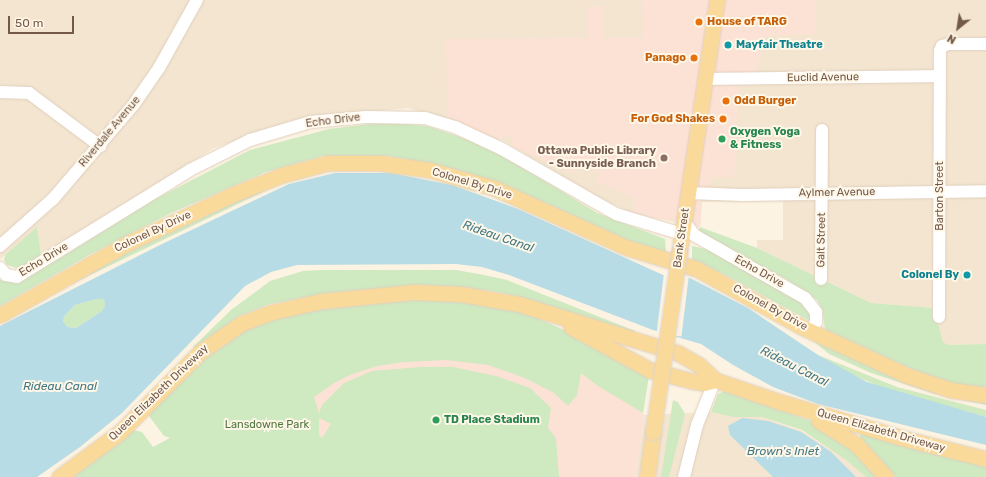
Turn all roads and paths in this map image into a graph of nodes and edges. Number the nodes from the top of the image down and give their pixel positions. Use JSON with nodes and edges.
{"nodes":[{"id":1,"x":198,"y":0,"type":"edge"},
{"id":2,"x":717,"y":0,"type":"edge"},
{"id":3,"x":986,"y":44,"type":"edge"},
{"id":4,"x":940,"y":76,"type":"junction"},
{"id":5,"x":706,"y":79,"type":"junction"},
{"id":6,"x":0,"y":92,"type":"edge"},
{"id":7,"x":822,"y":130,"type":"dead end"},
{"id":8,"x":100,"y":146,"type":"junction"},
{"id":9,"x":986,"y":191,"type":"edge"},
{"id":10,"x":822,"y":192,"type":"junction"},
{"id":11,"x":940,"y":192,"type":"junction"},
{"id":12,"x":689,"y":193,"type":"junction"},
{"id":13,"x":683,"y":228,"type":"junction"},
{"id":14,"x":0,"y":246,"type":"edge"},
{"id":15,"x":0,"y":268,"type":"edge"},
{"id":16,"x":821,"y":279,"type":"dead end"},
{"id":17,"x":547,"y":314,"type":"junction"},
{"id":18,"x":0,"y":315,"type":"edge"},
{"id":19,"x":939,"y":317,"type":"dead end"},
{"id":20,"x":812,"y":332,"type":"junction"},
{"id":21,"x":715,"y":380,"type":"junction"},
{"id":22,"x":986,"y":395,"type":"edge"},
{"id":23,"x":777,"y":401,"type":"junction"},
{"id":24,"x":986,"y":458,"type":"edge"},
{"id":25,"x":59,"y":477,"type":"edge"},
{"id":26,"x":647,"y":477,"type":"edge"},
{"id":27,"x":684,"y":477,"type":"edge"},
{"id":28,"x":886,"y":477,"type":"edge"}],
"edges":[{"from":1,"to":8,"type":"street","name":"Riverdale Avenue"},
{"from":2,"to":5,"type":"main road","name":"Bank Street"},
{"from":3,"to":4,"type":"street","name":"Barton Street"},
{"from":4,"to":5,"type":"street","name":"Euclid Avenue"},
{"from":4,"to":11,"type":"street","name":"Barton Street"},
{"from":5,"to":12,"type":"main road","name":"Bank Street"},
{"from":6,"to":8,"type":"street"},
{"from":7,"to":10,"type":"street","name":"Galt Street"},
{"from":8,"to":14,"type":"street","name":"Riverdale Avenue"},
{"from":9,"to":11,"type":"street","name":"Aylmer Avenue"},
{"from":10,"to":11,"type":"street","name":"Aylmer Avenue"},
{"from":10,"to":12,"type":"street","name":"Aylmer Avenue"},
{"from":10,"to":16,"type":"street","name":"Galt Street"},
{"from":11,"to":19,"type":"street","name":"Barton Street"},
{"from":12,"to":13,"type":"main road","name":"Bank Street"},
{"from":13,"to":15,"type":"street","name":"Echo Drive"},
{"from":13,"to":20,"type":"street","name":"Echo Drive"},
{"from":13,"to":26,"type":"main road","name":"Bank Street","bridge":true},
{"from":17,"to":21,"type":"main road","name":"Queen Elizabeth Driveway"},
{"from":17,"to":21,"type":"main road","name":"Queen Elizabeth Driveway"},
{"from":17,"to":25,"type":"main road","name":"Queen Elizabeth Driveway"},
{"from":18,"to":20,"type":"main road","name":"Colonel By Drive"},
{"from":20,"to":22,"type":"main road","name":"Colonel By Drive"},
{"from":21,"to":23,"type":"main road","name":"Queen Elizabeth Driveway"},
{"from":21,"to":27,"type":"street"},
{"from":23,"to":24,"type":"main road","name":"Queen Elizabeth Driveway"},
{"from":23,"to":28,"type":"main road","name":"Queen Elizabeth Driveway"}]}
